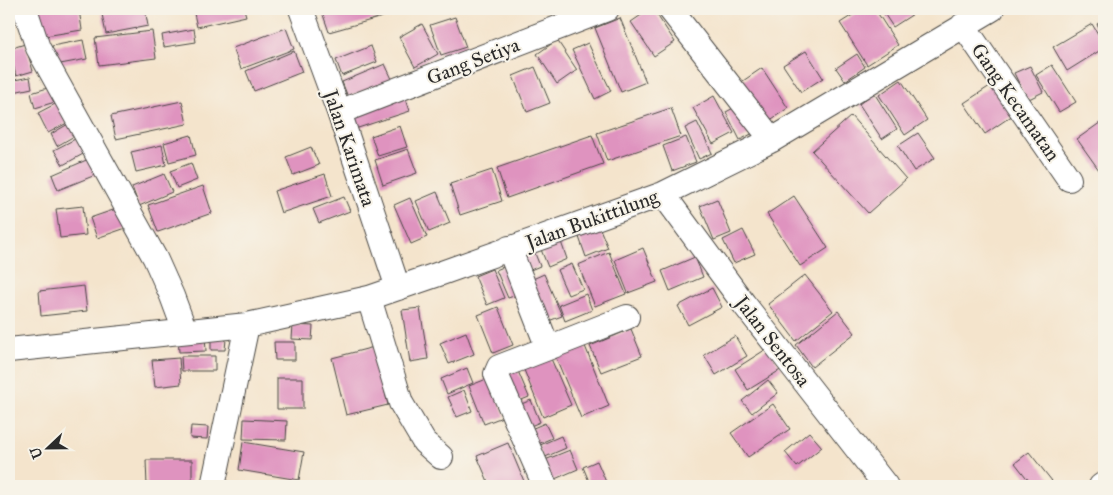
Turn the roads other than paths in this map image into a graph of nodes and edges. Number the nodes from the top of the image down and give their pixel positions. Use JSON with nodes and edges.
{"nodes":[{"id":1,"x":25,"y":9,"type":"edge"},
{"id":2,"x":301,"y":9,"type":"edge"},
{"id":3,"x":607,"y":9,"type":"edge"},
{"id":4,"x":670,"y":9,"type":"edge"},
{"id":5,"x":992,"y":9,"type":"edge"},
{"id":6,"x":963,"y":25,"type":"junction"},
{"id":7,"x":339,"y":112,"type":"junction"},
{"id":8,"x":772,"y":140,"type":"junction"},
{"id":9,"x":1069,"y":178,"type":"dead end"},
{"id":10,"x":663,"y":194,"type":"junction"},
{"id":11,"x":509,"y":248,"type":"junction"},
{"id":12,"x":398,"y":288,"type":"junction"},
{"id":13,"x":369,"y":298,"type":"junction"},
{"id":14,"x":627,"y":317,"type":"dead end"},
{"id":15,"x":247,"y":325,"type":"junction"},
{"id":16,"x":185,"y":331,"type":"junction"},
{"id":17,"x":548,"y":348,"type":"junction"},
{"id":18,"x":10,"y":350,"type":"edge"},
{"id":19,"x":441,"y":457,"type":"dead end"},
{"id":20,"x":1104,"y":484,"type":"edge"},
{"id":21,"x":213,"y":486,"type":"edge"},
{"id":22,"x":545,"y":486,"type":"edge"},
{"id":23,"x":886,"y":486,"type":"edge"},
{"id":24,"x":1101,"y":486,"type":"edge"}],
"edges":[{"from":1,"to":16,"type":"street"},
{"from":2,"to":7,"type":"street","name":"Jalan Karimata"},
{"from":3,"to":7,"type":"street","name":"Gang Setiya"},
{"from":4,"to":8,"type":"street"},
{"from":5,"to":6,"type":"street","name":"Jalan Bukittilung"},
{"from":6,"to":8,"type":"street","name":"Jalan Bukittilung"},
{"from":6,"to":9,"type":"street","name":"Gang Kecamatan"},
{"from":7,"to":12,"type":"street","name":"Jalan Karimata"},
{"from":8,"to":10,"type":"street","name":"Jalan Bukittilung"},
{"from":10,"to":11,"type":"street","name":"Jalan Bukittilung"},
{"from":10,"to":23,"type":"street","name":"Jalan Sentosa"},
{"from":11,"to":12,"type":"street","name":"Jalan Bukittilung"},
{"from":11,"to":17,"type":"street"},
{"from":12,"to":13,"type":"street","name":"Jalan Bukittilung"},
{"from":13,"to":15,"type":"street","name":"Jalan Bukittilung"},
{"from":13,"to":19,"type":"street"},
{"from":14,"to":17,"type":"street"},
{"from":15,"to":16,"type":"street","name":"Jalan Bukittilung"},
{"from":15,"to":21,"type":"street"},
{"from":16,"to":18,"type":"street","name":"Jalan Bukittilung"},
{"from":17,"to":22,"type":"street"},
{"from":20,"to":24,"type":"street"}]}
